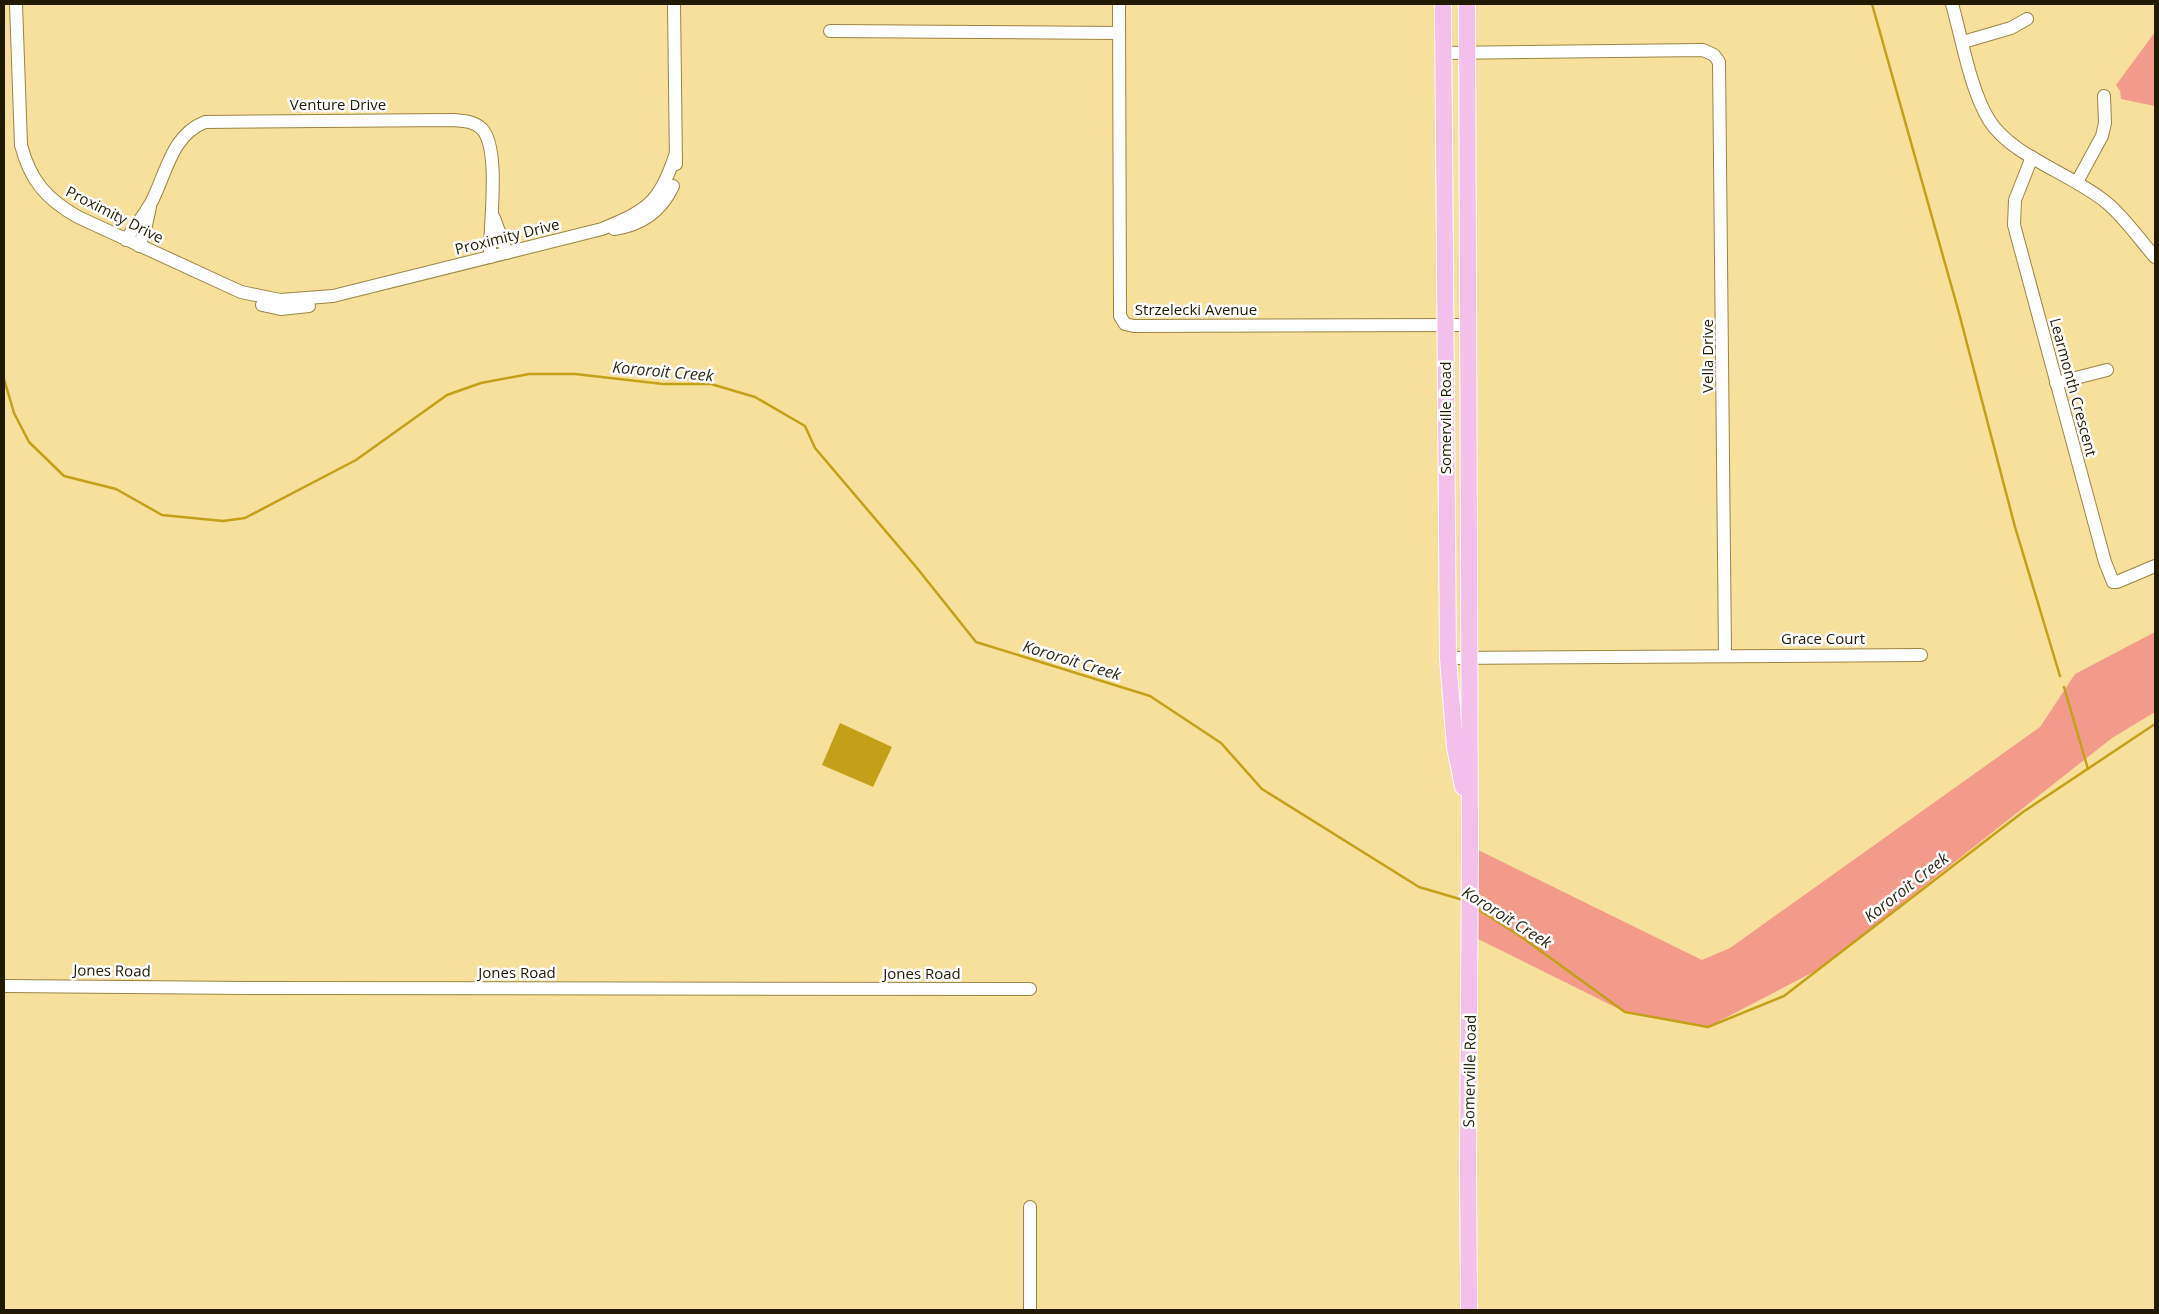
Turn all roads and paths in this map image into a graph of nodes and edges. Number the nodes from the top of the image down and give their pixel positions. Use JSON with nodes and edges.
{"nodes":[{"id":1,"x":16,"y":4,"type":"edge"},
{"id":2,"x":674,"y":4,"type":"edge"},
{"id":3,"x":1119,"y":4,"type":"edge"},
{"id":4,"x":1442,"y":4,"type":"edge"},
{"id":5,"x":1466,"y":4,"type":"edge"},
{"id":6,"x":1952,"y":4,"type":"edge"},
{"id":7,"x":2028,"y":19,"type":"dead end"},
{"id":8,"x":830,"y":31,"type":"dead end"},
{"id":9,"x":1119,"y":33,"type":"junction"},
{"id":10,"x":1962,"y":42,"type":"junction"},
{"id":11,"x":1443,"y":53,"type":"junction"},
{"id":12,"x":1467,"y":53,"type":"junction"},
{"id":13,"x":2104,"y":96,"type":"dead end"},
{"id":14,"x":2032,"y":157,"type":"junction"},
{"id":15,"x":2077,"y":182,"type":"junction"},
{"id":16,"x":151,"y":202,"type":"junction"},
{"id":17,"x":492,"y":214,"type":"junction"},
{"id":18,"x":126,"y":240,"type":"junction"},
{"id":19,"x":139,"y":246,"type":"junction"},
{"id":20,"x":507,"y":253,"type":"junction"},
{"id":21,"x":490,"y":257,"type":"junction"},
{"id":22,"x":2155,"y":257,"type":"edge"},
{"id":23,"x":1468,"y":325,"type":"junction"},
{"id":24,"x":1444,"y":326,"type":"junction"},
{"id":25,"x":2107,"y":370,"type":"dead end"},
{"id":26,"x":2056,"y":383,"type":"junction"},
{"id":27,"x":2155,"y":566,"type":"edge"},
{"id":28,"x":1921,"y":654,"type":"dead end"},
{"id":29,"x":1725,"y":655,"type":"junction"},
{"id":30,"x":1448,"y":658,"type":"junction"},
{"id":31,"x":1470,"y":658,"type":"junction"},
{"id":32,"x":1470,"y":831,"type":"junction"},
{"id":33,"x":4,"y":986,"type":"edge"},
{"id":34,"x":1030,"y":989,"type":"dead end"},
{"id":35,"x":1030,"y":1207,"type":"dead end"},
{"id":36,"x":1030,"y":1310,"type":"edge"},
{"id":37,"x":1469,"y":1310,"type":"edge"}],
"edges":[{"from":1,"to":18,"type":"street","name":"Proximity Drive"},
{"from":2,"to":20,"type":"street","name":"Proximity Drive"},
{"from":3,"to":9,"type":"street","name":"Strzelecki Avenue"},
{"from":4,"to":11,"type":"main road","name":"Somerville Road"},
{"from":5,"to":12,"type":"main road","name":"Somerville Road"},
{"from":6,"to":10,"type":"street"},
{"from":7,"to":10,"type":"street"},
{"from":8,"to":9,"type":"street"},
{"from":9,"to":24,"type":"street","name":"Strzelecki Avenue"},
{"from":10,"to":14,"type":"street"},
{"from":11,"to":12,"type":"street","name":"Vella Drive"},
{"from":11,"to":24,"type":"main road","name":"Somerville Road"},
{"from":12,"to":23,"type":"main road","name":"Somerville Road"},
{"from":12,"to":29,"type":"street","name":"Vella Drive"},
{"from":13,"to":15,"type":"street"},
{"from":14,"to":15,"type":"street"},
{"from":14,"to":26,"type":"street","name":"Learmonth Crescent"},
{"from":15,"to":22,"type":"street"},
{"from":16,"to":17,"type":"street","name":"Venture Drive"},
{"from":16,"to":18,"type":"street","name":"Venture Drive"},
{"from":16,"to":19,"type":"street","name":"Venture Drive"},
{"from":17,"to":20,"type":"street","name":"Venture Drive"},
{"from":17,"to":21,"type":"street","name":"Venture Drive"},
{"from":18,"to":19,"type":"street","name":"Proximity Drive"},
{"from":19,"to":21,"type":"street","name":"Proximity Drive"},
{"from":20,"to":21,"type":"street","name":"Proximity Drive"},
{"from":23,"to":24,"type":"street","name":"Strzelecki Avenue"},
{"from":23,"to":31,"type":"main road","name":"Somerville Road"},
{"from":24,"to":30,"type":"main road","name":"Somerville Road"},
{"from":25,"to":26,"type":"street"},
{"from":26,"to":27,"type":"street","name":"Learmonth Crescent"},
{"from":28,"to":29,"type":"street","name":"Grace Court"},
{"from":29,"to":31,"type":"street"},
{"from":30,"to":31,"type":"street"},
{"from":30,"to":32,"type":"main road","name":"Somerville Road"},
{"from":31,"to":32,"type":"main road","name":"Somerville Road"},
{"from":32,"to":37,"type":"main road","name":"Somerville Road"},
{"from":33,"to":34,"type":"street","name":"Jones Road"},
{"from":35,"to":36,"type":"street"}]}
